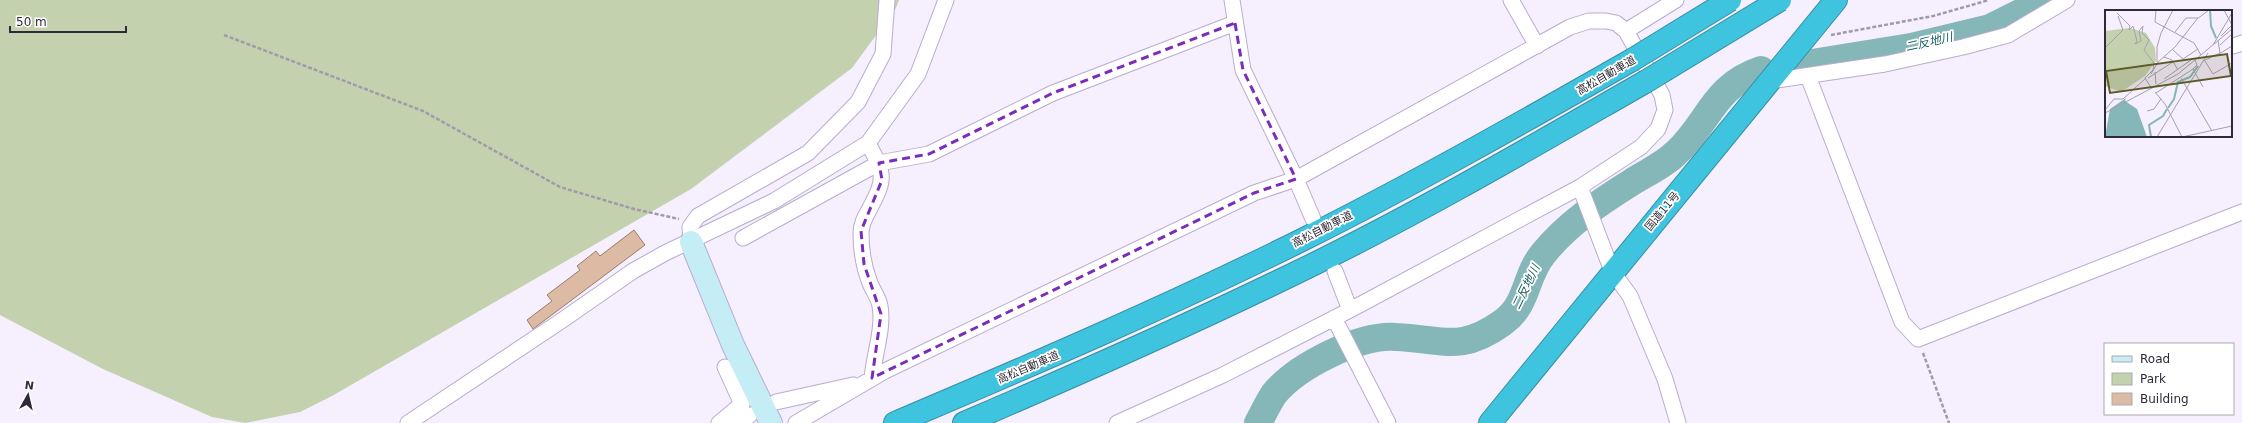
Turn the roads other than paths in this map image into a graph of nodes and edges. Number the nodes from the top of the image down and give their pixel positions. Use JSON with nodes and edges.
{"nodes":[{"id":1,"x":887,"y":0,"type":"edge"},
{"id":2,"x":946,"y":0,"type":"edge"},
{"id":3,"x":1232,"y":0,"type":"edge"},
{"id":4,"x":1511,"y":0,"type":"edge"},
{"id":5,"x":1676,"y":0,"type":"edge"},
{"id":6,"x":1730,"y":0,"type":"edge"},
{"id":7,"x":1780,"y":0,"type":"edge"},
{"id":8,"x":1836,"y":0,"type":"edge"},
{"id":9,"x":2067,"y":0,"type":"edge"},
{"id":10,"x":1235,"y":24,"type":"junction"},
{"id":11,"x":1626,"y":32,"type":"junction"},
{"id":12,"x":1537,"y":46,"type":"junction"},
{"id":13,"x":1808,"y":76,"type":"junction"},
{"id":14,"x":1770,"y":81,"type":"junction"},
{"id":15,"x":868,"y":143,"type":"junction"},
{"id":16,"x":879,"y":164,"type":"junction"},
{"id":17,"x":1296,"y":179,"type":"junction"},
{"id":18,"x":1580,"y":187,"type":"junction"},
{"id":19,"x":2242,"y":212,"type":"edge"},
{"id":20,"x":1313,"y":220,"type":"dead end"},
{"id":21,"x":692,"y":232,"type":"junction"},
{"id":22,"x":743,"y":238,"type":"dead end"},
{"id":23,"x":1335,"y":271,"type":"dead end"},
{"id":24,"x":1612,"y":271,"type":"junction"},
{"id":25,"x":1350,"y":310,"type":"junction"},
{"id":26,"x":1334,"y":318,"type":"junction"},
{"id":27,"x":724,"y":367,"type":"dead end"},
{"id":28,"x":869,"y":380,"type":"junction"},
{"id":29,"x":776,"y":402,"type":"dead end"},
{"id":30,"x":750,"y":415,"type":"dead end"},
{"id":31,"x":408,"y":423,"type":"edge"},
{"id":32,"x":719,"y":423,"type":"edge"},
{"id":33,"x":737,"y":423,"type":"edge"},
{"id":34,"x":771,"y":423,"type":"edge"},
{"id":35,"x":796,"y":423,"type":"edge"},
{"id":36,"x":895,"y":423,"type":"edge"},
{"id":37,"x":964,"y":423,"type":"edge"},
{"id":38,"x":1117,"y":423,"type":"edge"},
{"id":39,"x":1388,"y":423,"type":"edge"},
{"id":40,"x":1490,"y":423,"type":"edge"},
{"id":41,"x":1678,"y":423,"type":"edge"}],
"edges":[{"from":1,"to":21,"type":"street"},
{"from":2,"to":15,"type":"street"},
{"from":3,"to":10,"type":"street"},
{"from":4,"to":12,"type":"street"},
{"from":5,"to":11,"type":"street"},
{"from":6,"to":36,"type":"highway","name":"高松自動車道","bridge":true},
{"from":7,"to":37,"type":"highway","bridge":true},
{"from":8,"to":14,"type":"highway","name":"国道11号"},
{"from":9,"to":13,"type":"street"},
{"from":10,"to":16,"type":"street"},
{"from":10,"to":17,"type":"street"},
{"from":11,"to":12,"type":"street"},
{"from":11,"to":18,"type":"street"},
{"from":12,"to":17,"type":"street"},
{"from":13,"to":14,"type":"street"},
{"from":13,"to":19,"type":"street"},
{"from":14,"to":24,"type":"highway","name":"国道11号"},
{"from":15,"to":16,"type":"street"},
{"from":15,"to":21,"type":"street"},
{"from":16,"to":22,"type":"street"},
{"from":16,"to":28,"type":"street"},
{"from":17,"to":20,"type":"street"},
{"from":17,"to":28,"type":"street"},
{"from":18,"to":24,"type":"street"},
{"from":18,"to":25,"type":"street"},
{"from":21,"to":31,"type":"street"},
{"from":21,"to":34,"type":"street"},
{"from":23,"to":25,"type":"street"},
{"from":24,"to":40,"type":"highway","name":"国道11号"},
{"from":24,"to":41,"type":"street"},
{"from":25,"to":26,"type":"street"},
{"from":26,"to":38,"type":"street"},
{"from":26,"to":39,"type":"street"},
{"from":27,"to":32,"type":"street"},
{"from":28,"to":29,"type":"street"},
{"from":28,"to":35,"type":"street"},
{"from":30,"to":33,"type":"street"}]}
